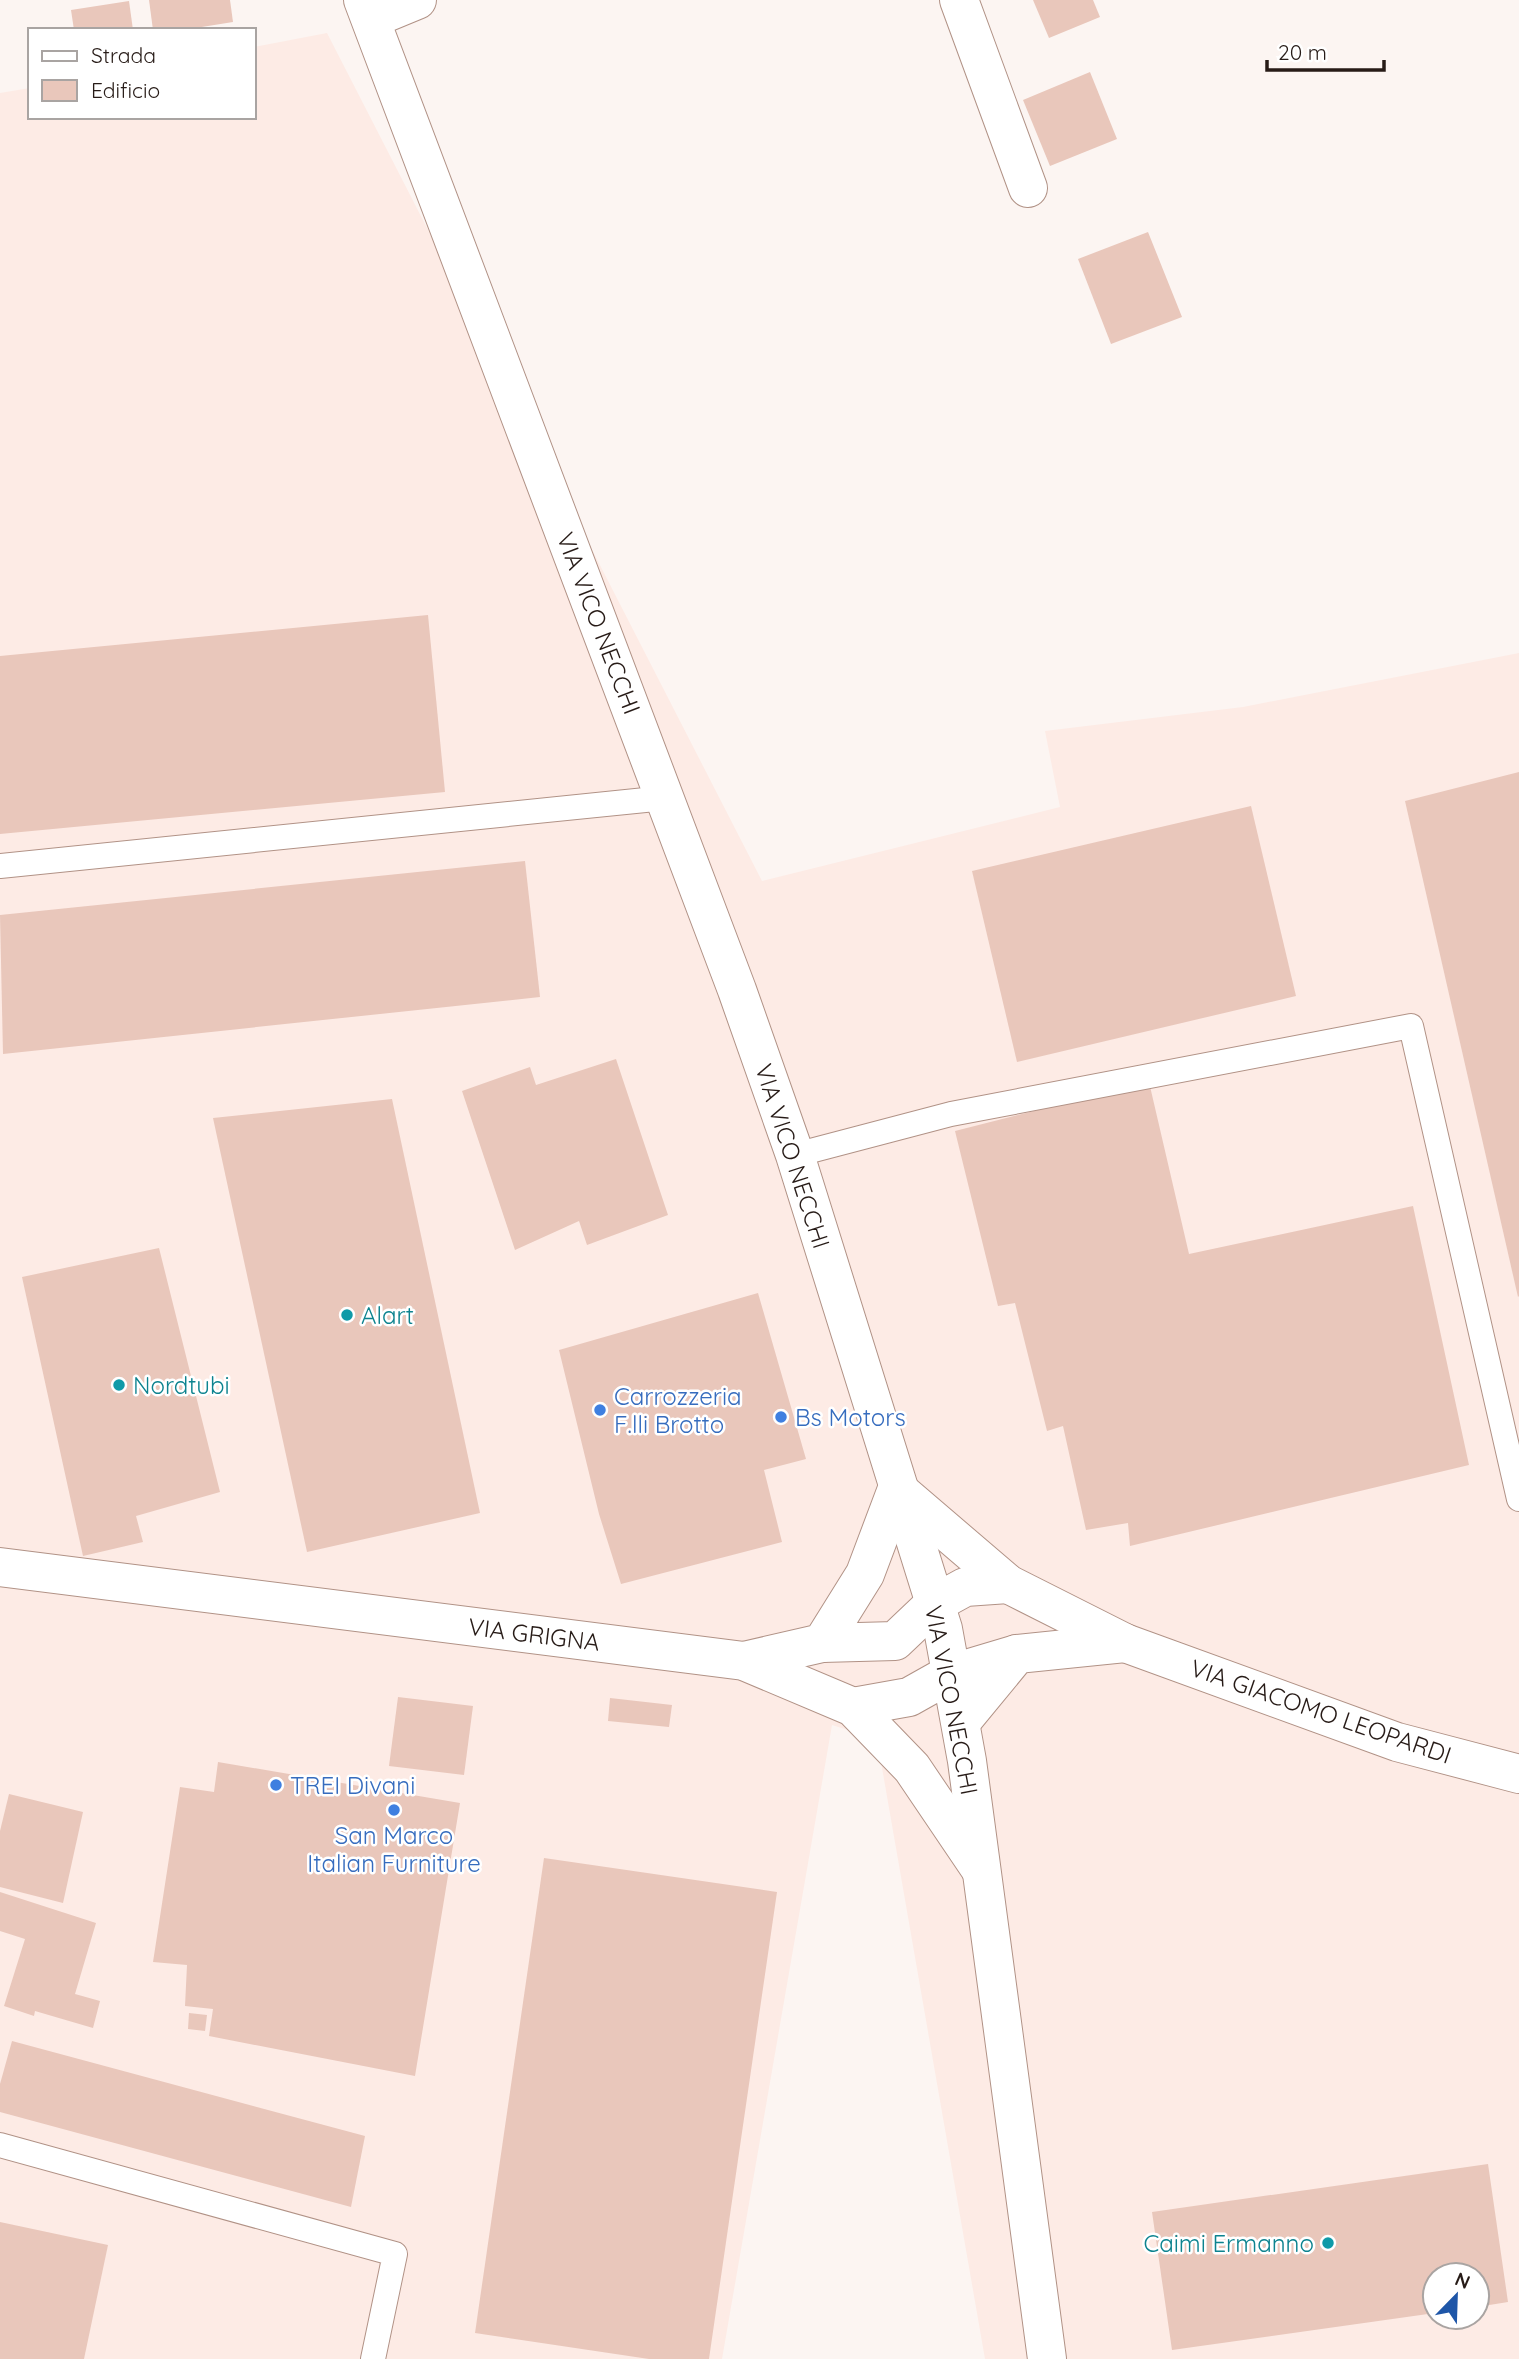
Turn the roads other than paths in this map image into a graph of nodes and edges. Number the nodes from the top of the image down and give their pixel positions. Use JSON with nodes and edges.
{"nodes":[{"id":1,"x":417,"y":0,"type":"edge"},
{"id":2,"x":959,"y":0,"type":"edge"},
{"id":3,"x":367,"y":9,"type":"edge"},
{"id":4,"x":1028,"y":188,"type":"dead end"},
{"id":5,"x":665,"y":799,"type":"junction"},
{"id":6,"x":0,"y":866,"type":"edge"},
{"id":7,"x":795,"y":1155,"type":"junction"},
{"id":8,"x":897,"y":1489,"type":"junction"},
{"id":9,"x":1519,"y":1499,"type":"edge"},
{"id":10,"x":0,"y":1567,"type":"edge"},
{"id":11,"x":1008,"y":1584,"type":"junction"},
{"id":12,"x":934,"y":1604,"type":"junction"},
{"id":13,"x":895,"y":1641,"type":"junction"},
{"id":14,"x":822,"y":1643,"type":"junction"},
{"id":15,"x":1125,"y":1643,"type":"junction"},
{"id":16,"x":1017,"y":1654,"type":"junction"},
{"id":17,"x":744,"y":1661,"type":"junction"},
{"id":18,"x":950,"y":1675,"type":"junction"},
{"id":19,"x":853,"y":1707,"type":"junction"},
{"id":20,"x":961,"y":1722,"type":"junction"},
{"id":21,"x":1519,"y":1774,"type":"edge"},
{"id":22,"x":981,"y":1870,"type":"junction"},
{"id":23,"x":0,"y":2145,"type":"edge"},
{"id":24,"x":373,"y":2359,"type":"edge"},
{"id":25,"x":1047,"y":2359,"type":"edge"}],
"edges":[{"from":1,"to":3,"type":"street"},
{"from":2,"to":4,"type":"street"},
{"from":3,"to":5,"type":"street","name":"VIA VICO NECCHI"},
{"from":5,"to":6,"type":"lane"},
{"from":5,"to":7,"type":"street","name":"VIA VICO NECCHI"},
{"from":7,"to":8,"type":"street","name":"VIA VICO NECCHI"},
{"from":7,"to":9,"type":"lane"},
{"from":8,"to":11,"type":"street","name":"VIA GIACOMO LEOPARDI"},
{"from":8,"to":12,"type":"street","name":"VIA VICO NECCHI"},
{"from":8,"to":14,"type":"street"},
{"from":10,"to":17,"type":"street","name":"VIA GRIGNA"},
{"from":11,"to":12,"type":"street"},
{"from":11,"to":15,"type":"street","name":"VIA GIACOMO LEOPARDI"},
{"from":12,"to":13,"type":"street"},
{"from":12,"to":18,"type":"street","name":"VIA VICO NECCHI"},
{"from":13,"to":14,"type":"street"},
{"from":13,"to":18,"type":"street"},
{"from":14,"to":17,"type":"street"},
{"from":15,"to":16,"type":"street"},
{"from":15,"to":21,"type":"street","name":"VIA GIACOMO LEOPARDI"},
{"from":16,"to":18,"type":"street"},
{"from":16,"to":20,"type":"street"},
{"from":17,"to":19,"type":"street","name":"VIA GRIGNA"},
{"from":18,"to":19,"type":"street"},
{"from":18,"to":20,"type":"street","name":"VIA VICO NECCHI"},
{"from":19,"to":22,"type":"street","name":"VIA GRIGNA"},
{"from":20,"to":22,"type":"street","name":"VIA VICO NECCHI"},
{"from":22,"to":25,"type":"street","name":"VIA VICO NECCHI"},
{"from":23,"to":24,"type":"lane"}]}
